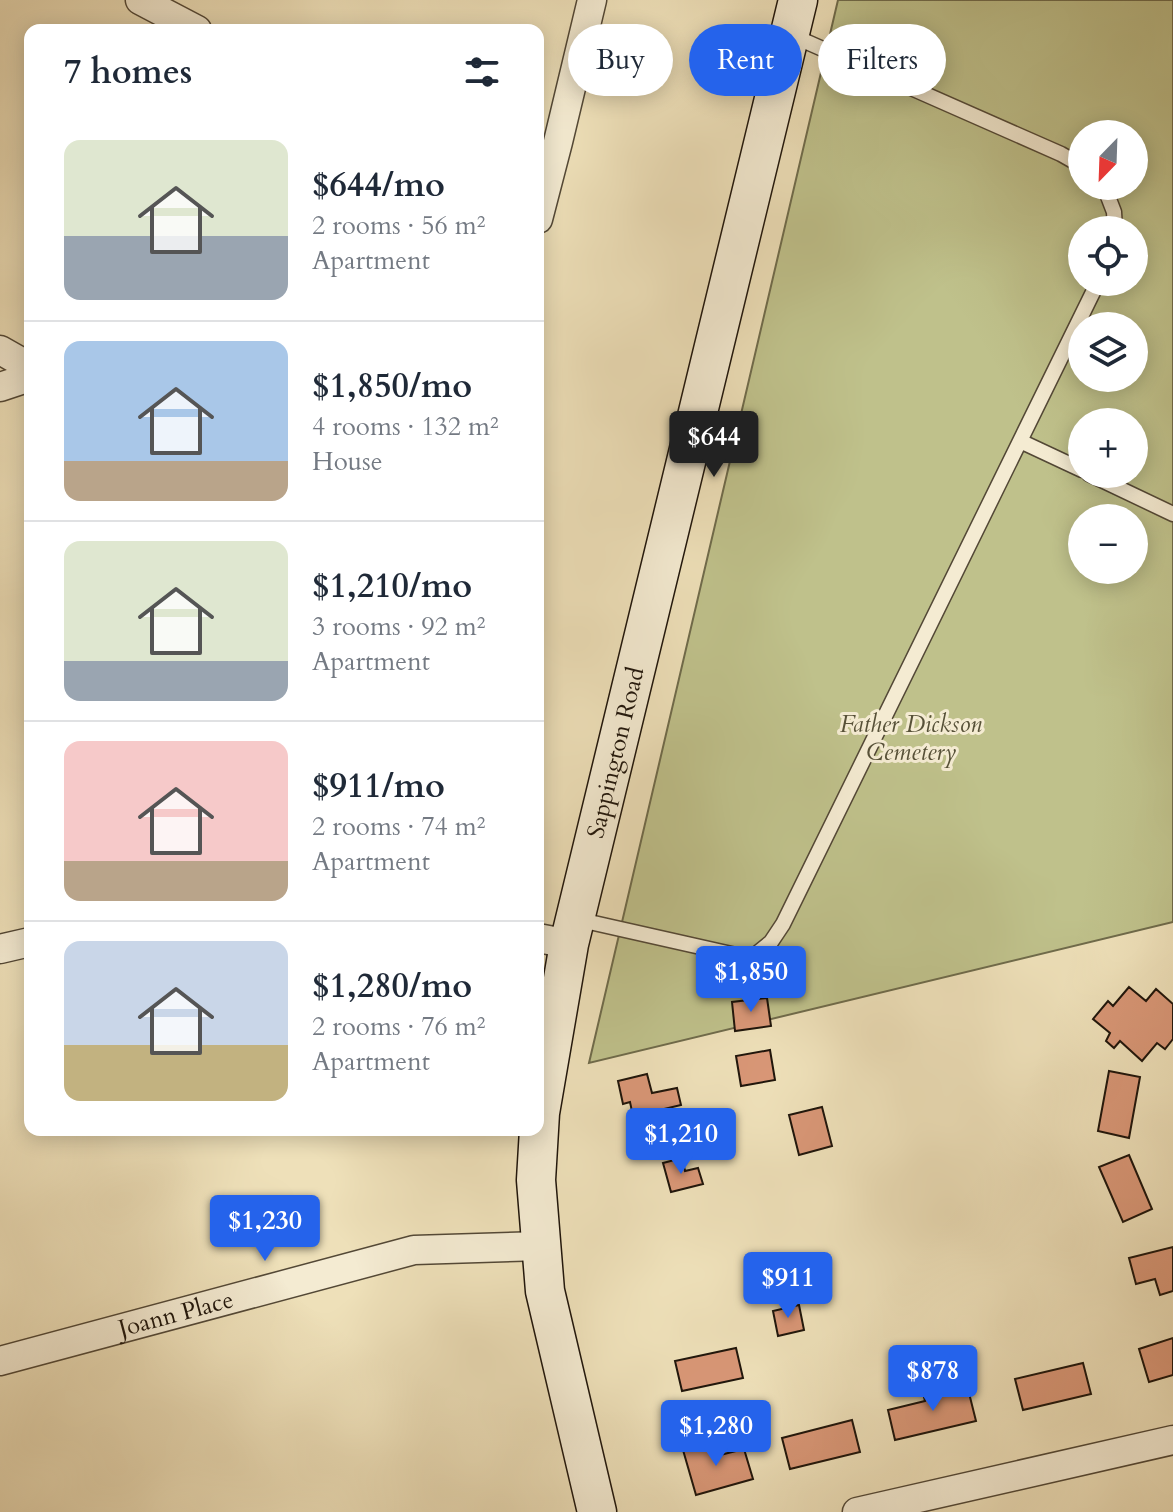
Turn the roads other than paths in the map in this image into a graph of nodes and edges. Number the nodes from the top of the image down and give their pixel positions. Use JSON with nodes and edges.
{"nodes":[{"id":1,"x":592,"y":0,"type":"edge"},
{"id":2,"x":153,"y":3,"type":"edge"},
{"id":3,"x":794,"y":17,"type":"edge"},
{"id":4,"x":187,"y":24,"type":"edge"},
{"id":5,"x":548,"y":141,"type":"edge"},
{"id":6,"x":1068,"y":158,"type":"edge"},
{"id":7,"x":544,"y":172,"type":"edge"},
{"id":8,"x":1091,"y":296,"type":"edge"},
{"id":9,"x":0,"y":350,"type":"edge"},
{"id":10,"x":24,"y":364,"type":"edge"},
{"id":11,"x":24,"y":379,"type":"edge"},
{"id":12,"x":0,"y":387,"type":"edge"},
{"id":13,"x":1020,"y":441,"type":"junction"},
{"id":14,"x":1068,"y":463,"type":"edge"},
{"id":15,"x":1118,"y":488,"type":"edge"},
{"id":16,"x":1173,"y":514,"type":"edge"},
{"id":17,"x":561,"y":933,"type":"edge"},
{"id":18,"x":24,"y":943,"type":"edge"},
{"id":19,"x":0,"y":949,"type":"edge"},
{"id":20,"x":544,"y":1079,"type":"edge"},
{"id":21,"x":539,"y":1136,"type":"edge"},
{"id":22,"x":541,"y":1246,"type":"junction"},
{"id":23,"x":0,"y":1361,"type":"edge"},
{"id":24,"x":1173,"y":1440,"type":"edge"},
{"id":25,"x":597,"y":1512,"type":"edge"},
{"id":26,"x":857,"y":1512,"type":"edge"}],
"edges":[{"from":1,"to":5,"type":"street"},
{"from":2,"to":4,"type":"street"},
{"from":3,"to":6,"type":"lane"},
{"from":3,"to":17,"type":"main road","name":"Sappington Road"},
{"from":5,"to":7,"type":"street"},
{"from":8,"to":13,"type":"lane"},
{"from":9,"to":10,"type":"street"},
{"from":11,"to":12,"type":"street"},
{"from":13,"to":14,"type":"lane"},
{"from":13,"to":17,"type":"lane"},
{"from":15,"to":16,"type":"lane"},
{"from":17,"to":20,"type":"main road","name":"Sappington Road"},
{"from":18,"to":19,"type":"street"},
{"from":21,"to":22,"type":"main road","name":"Sappington Road"},
{"from":22,"to":23,"type":"street","name":"Joann Place"},
{"from":22,"to":25,"type":"main road","name":"Sappington Road"},
{"from":24,"to":26,"type":"street"}]}
